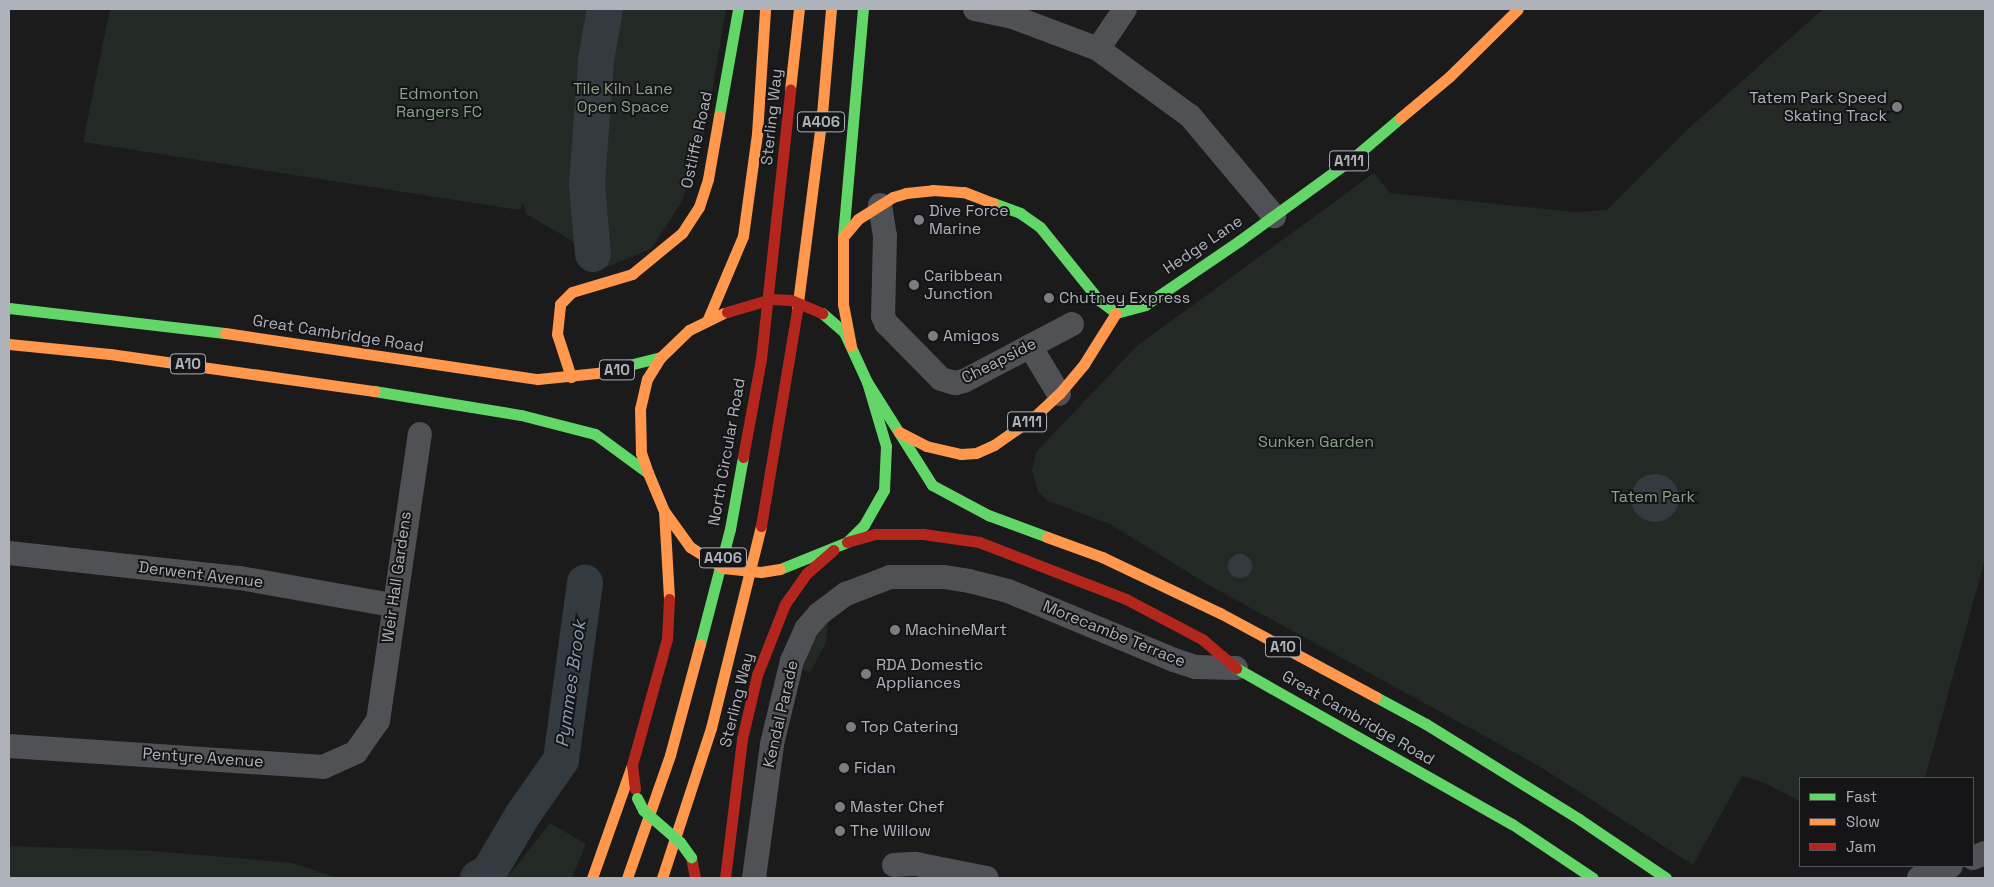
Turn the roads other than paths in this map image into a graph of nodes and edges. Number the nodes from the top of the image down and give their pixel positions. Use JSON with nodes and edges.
{"nodes":[{"id":1,"x":738,"y":9,"type":"edge"},
{"id":2,"x":765,"y":9,"type":"edge"},
{"id":3,"x":799,"y":9,"type":"edge"},
{"id":4,"x":831,"y":9,"type":"edge"},
{"id":5,"x":863,"y":9,"type":"edge"},
{"id":6,"x":975,"y":9,"type":"edge"},
{"id":7,"x":1125,"y":9,"type":"edge"},
{"id":8,"x":1518,"y":9,"type":"edge"},
{"id":9,"x":1098,"y":49,"type":"junction"},
{"id":10,"x":880,"y":205,"type":"junction"},
{"id":11,"x":1274,"y":216,"type":"junction"},
{"id":12,"x":777,"y":228,"type":"joint"},
{"id":13,"x":843,"y":237,"type":"junction"},
{"id":14,"x":9,"y":308,"type":"edge"},
{"id":15,"x":1116,"y":313,"type":"junction"},
{"id":16,"x":708,"y":319,"type":"junction"},
{"id":17,"x":1072,"y":324,"type":"dead end"},
{"id":18,"x":9,"y":344,"type":"edge"},
{"id":19,"x":851,"y":346,"type":"junction"},
{"id":20,"x":1026,"y":348,"type":"junction"},
{"id":21,"x":661,"y":357,"type":"junction"},
{"id":22,"x":571,"y":377,"type":"junction"},
{"id":23,"x":867,"y":382,"type":"junction"},
{"id":24,"x":1059,"y":394,"type":"junction"},
{"id":25,"x":899,"y":432,"type":"junction"},
{"id":26,"x":420,"y":434,"type":"dead end"},
{"id":27,"x":648,"y":473,"type":"junction"},
{"id":28,"x":664,"y":511,"type":"junction"},
{"id":29,"x":846,"y":542,"type":"junction"},
{"id":30,"x":833,"y":550,"type":"junction"},
{"id":31,"x":9,"y":554,"type":"edge"},
{"id":32,"x":1024,"y":598,"type":"joint"},
{"id":33,"x":392,"y":605,"type":"junction"},
{"id":34,"x":1236,"y":668,"type":"junction"},
{"id":35,"x":378,"y":721,"type":"joint"},
{"id":36,"x":9,"y":746,"type":"edge"},
{"id":37,"x":632,"y":765,"type":"junction"},
{"id":38,"x":894,"y":865,"type":"dead end"},
{"id":39,"x":1948,"y":867,"type":"edge"},
{"id":40,"x":592,"y":878,"type":"edge"},
{"id":41,"x":627,"y":878,"type":"edge"},
{"id":42,"x":662,"y":878,"type":"edge"},
{"id":43,"x":696,"y":878,"type":"edge"},
{"id":44,"x":725,"y":878,"type":"edge"},
{"id":45,"x":754,"y":878,"type":"edge"},
{"id":46,"x":987,"y":878,"type":"edge"},
{"id":47,"x":1593,"y":878,"type":"edge"},
{"id":48,"x":1666,"y":878,"type":"edge"},
{"id":49,"x":1919,"y":878,"type":"edge"}],
"edges":[{"from":1,"to":22,"type":"main road","name":"Ostliffe Road"},
{"from":2,"to":16,"type":"main road"},
{"from":3,"to":12,"type":"main road","name":"Sterling Way","number":"A406"},
{"from":4,"to":42,"type":"main road","number":"A406"},
{"from":5,"to":13,"type":"main road","number":"A406"},
{"from":6,"to":9,"type":"street"},
{"from":7,"to":9,"type":"street"},
{"from":8,"to":11,"type":"main road","name":"Hedge Lane","number":"A111"},
{"from":9,"to":11,"type":"street"},
{"from":10,"to":13,"type":"main road"},
{"from":10,"to":15,"type":"main road"},
{"from":10,"to":20,"type":"street","name":"Cheapside"},
{"from":11,"to":15,"type":"main road","name":"Hedge Lane","number":"A111"},
{"from":12,"to":41,"type":"main road","name":"North Circular Road","number":"A406"},
{"from":13,"to":19,"type":"main road"},
{"from":14,"to":22,"type":"main road","name":"Great Cambridge Road","number":"A10"},
{"from":15,"to":24,"type":"main road","number":"A111"},
{"from":16,"to":19,"type":"main road","bridge":true},
{"from":16,"to":21,"type":"main road"},
{"from":17,"to":20,"type":"street","name":"Cheapside"},
{"from":18,"to":27,"type":"main road","number":"A10"},
{"from":19,"to":23,"type":"main road"},
{"from":20,"to":24,"type":"street"},
{"from":21,"to":22,"type":"main road","name":"Great Cambridge Road","number":"A10"},
{"from":21,"to":27,"type":"main road"},
{"from":23,"to":25,"type":"main road","number":"A10"},
{"from":23,"to":29,"type":"main road"},
{"from":24,"to":25,"type":"main road","number":"A111"},
{"from":25,"to":48,"type":"main road","name":"Great Cambridge Road","number":"A10"},
{"from":26,"to":33,"type":"street","name":"Weir Hall Gardens"},
{"from":27,"to":28,"type":"main road"},
{"from":28,"to":30,"type":"main road","bridge":true},
{"from":28,"to":37,"type":"main road"},
{"from":29,"to":30,"type":"main road"},
{"from":29,"to":34,"type":"main road","name":"Great Cambridge Road","number":"A10"},
{"from":30,"to":44,"type":"main road","name":"Sterling Way"},
{"from":31,"to":33,"type":"street","name":"Derwent Avenue"},
{"from":32,"to":34,"type":"street","name":"Morecambe Terrace"},
{"from":32,"to":45,"type":"street","name":"Kendal Parade"},
{"from":33,"to":35,"type":"street","name":"Weir Hall Gardens"},
{"from":34,"to":47,"type":"main road","name":"Great Cambridge Road","number":"A10"},
{"from":35,"to":36,"type":"street","name":"Pentyre Avenue"},
{"from":37,"to":40,"type":"main road"},
{"from":37,"to":43,"type":"main road","bridge":true},
{"from":38,"to":46,"type":"street"},
{"from":39,"to":49,"type":"street"}]}
